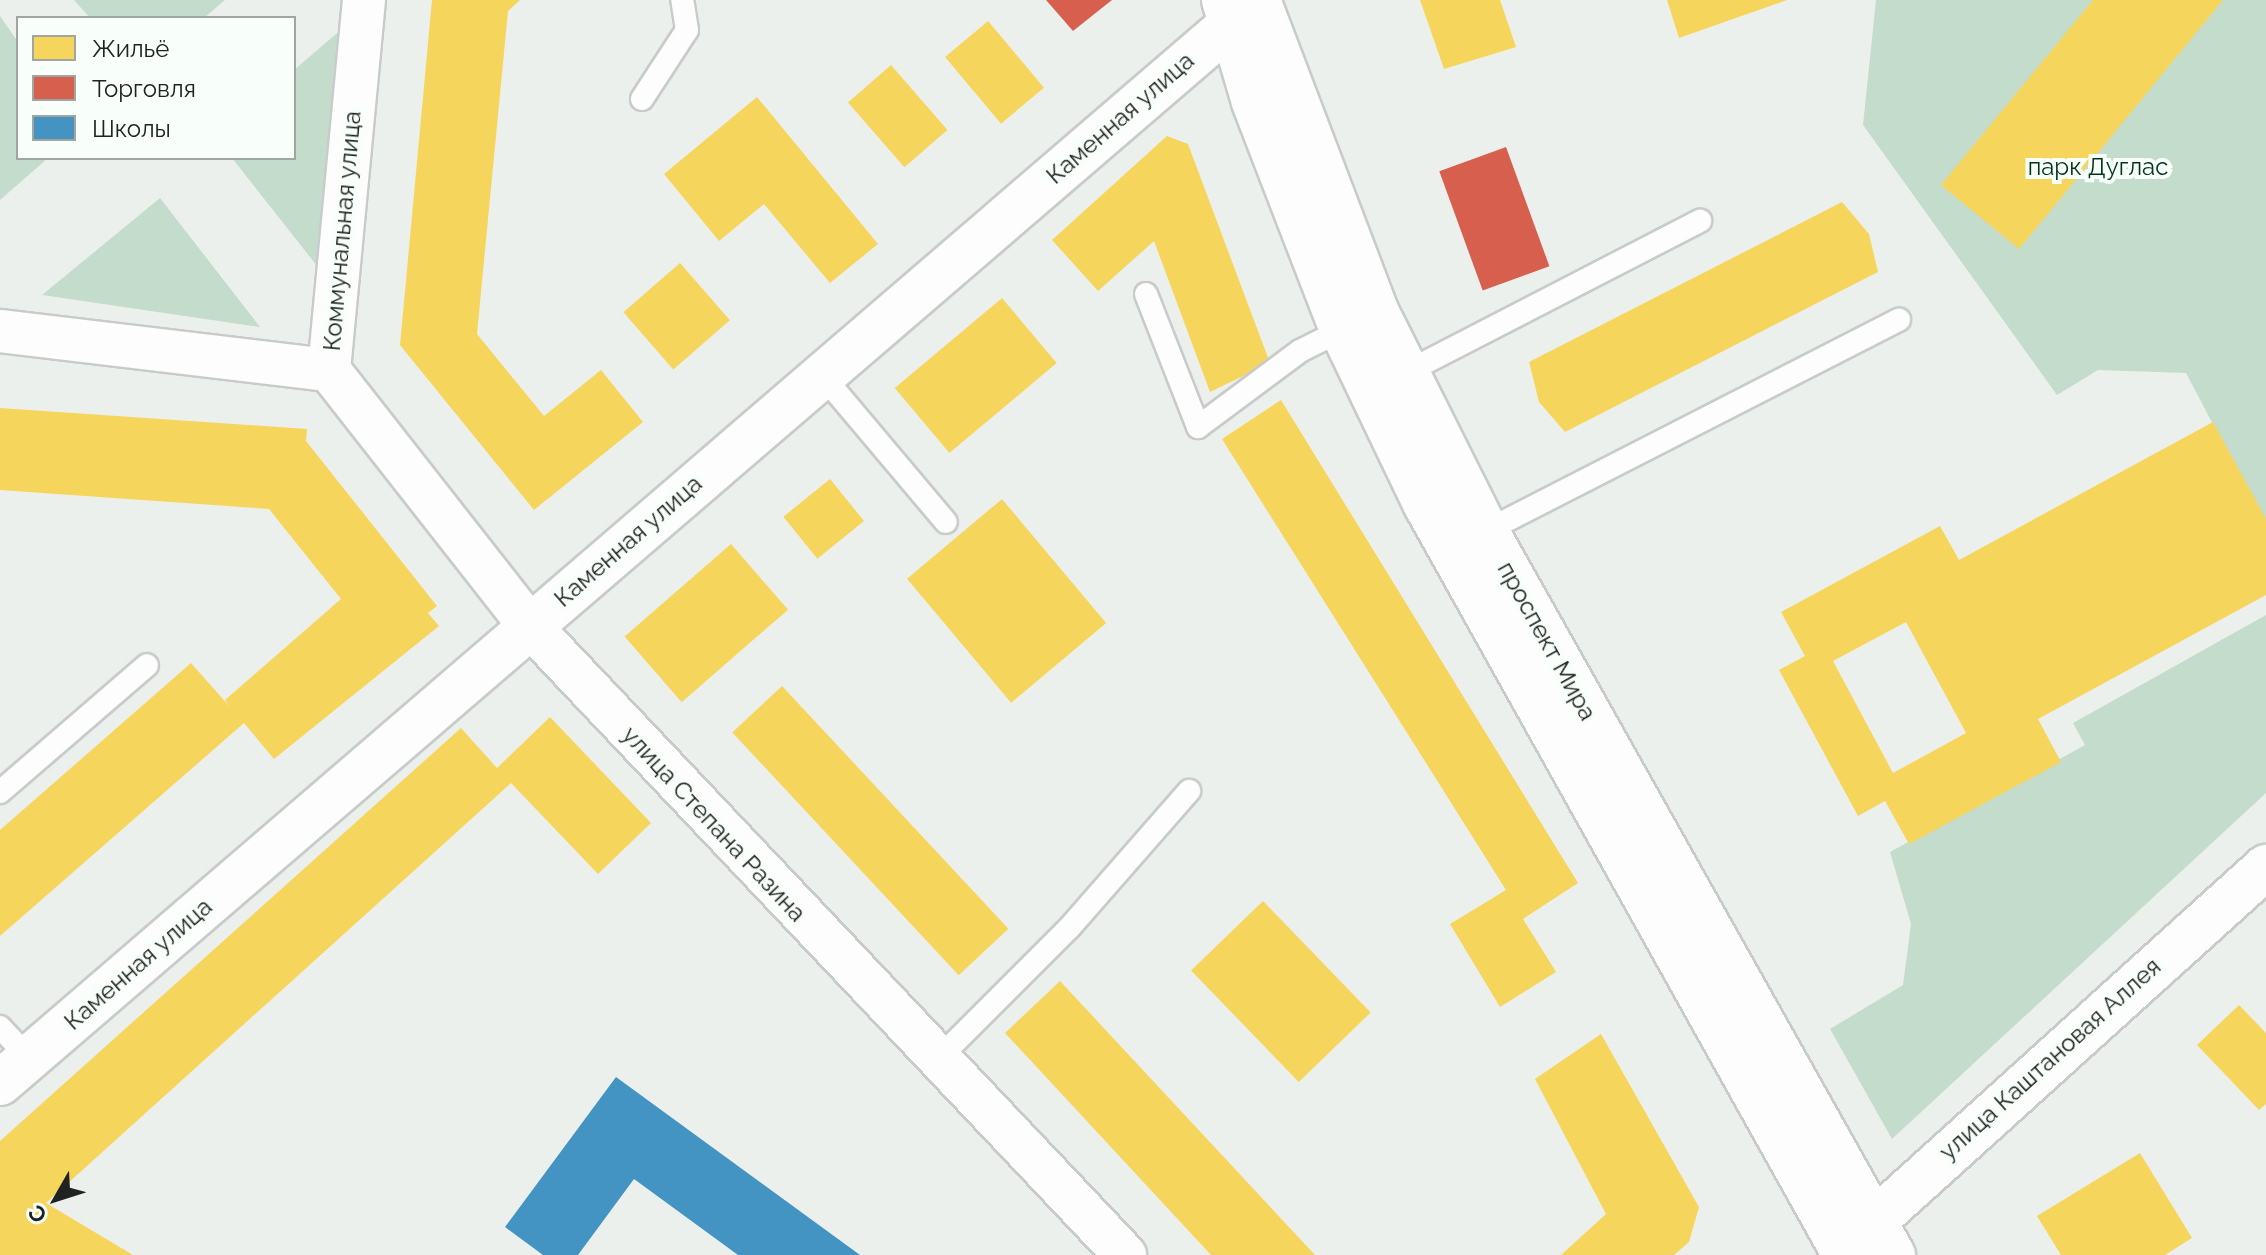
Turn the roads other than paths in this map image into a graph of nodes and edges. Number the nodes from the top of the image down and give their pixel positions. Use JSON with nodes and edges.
{"nodes":[{"id":1,"x":364,"y":0,"type":"edge"},
{"id":2,"x":682,"y":0,"type":"edge"},
{"id":3,"x":1243,"y":6,"type":"edge"},
{"id":4,"x":642,"y":99,"type":"dead end"},
{"id":5,"x":1700,"y":221,"type":"dead end"},
{"id":6,"x":1146,"y":294,"type":"dead end"},
{"id":7,"x":1899,"y":320,"type":"dead end"},
{"id":8,"x":1342,"y":330,"type":"junction"},
{"id":9,"x":0,"y":331,"type":"edge"},
{"id":10,"x":329,"y":370,"type":"junction"},
{"id":11,"x":1407,"y":372,"type":"junction"},
{"id":12,"x":822,"y":375,"type":"junction"},
{"id":13,"x":946,"y":522,"type":"dead end"},
{"id":14,"x":1486,"y":531,"type":"junction"},
{"id":15,"x":530,"y":626,"type":"junction"},
{"id":16,"x":147,"y":665,"type":"dead end"},
{"id":17,"x":1189,"y":791,"type":"dead end"},
{"id":18,"x":0,"y":792,"type":"edge"},
{"id":19,"x":2266,"y":867,"type":"edge"},
{"id":20,"x":10,"y":1056,"type":"edge"},
{"id":21,"x":937,"y":1060,"type":"junction"},
{"id":22,"x":1883,"y":1237,"type":"edge"},
{"id":23,"x":1841,"y":1254,"type":"edge"},
{"id":24,"x":1125,"y":1255,"type":"edge"}],
"edges":[{"from":1,"to":10,"type":"street","name":"Коммунальная улица"},
{"from":2,"to":4,"type":"lane"},
{"from":3,"to":8,"type":"main road","name":"проспект Мира"},
{"from":3,"to":11,"type":"main road","name":"проспект Мира"},
{"from":3,"to":12,"type":"main road","name":"Каменная улица"},
{"from":5,"to":11,"type":"lane"},
{"from":6,"to":8,"type":"lane"},
{"from":7,"to":14,"type":"lane"},
{"from":8,"to":23,"type":"main road","name":"проспект Мира"},
{"from":9,"to":10,"type":"street","name":"Коммунальная улица"},
{"from":10,"to":15,"type":"street","name":"улица Степана Разина"},
{"from":11,"to":14,"type":"main road","name":"проспект Мира"},
{"from":12,"to":13,"type":"lane"},
{"from":12,"to":15,"type":"main road","name":"Каменная улица"},
{"from":14,"to":22,"type":"main road","name":"проспект Мира"},
{"from":15,"to":20,"type":"main road","name":"Каменная улица"},
{"from":15,"to":21,"type":"street","name":"улица Степана Разина"},
{"from":16,"to":18,"type":"lane"},
{"from":17,"to":21,"type":"lane"},
{"from":19,"to":22,"type":"main road","name":"улица Каштановая Аллея"},
{"from":21,"to":24,"type":"street","name":"улица Степана Разина"},
{"from":22,"to":23,"type":"main road","name":"улица Каштановая Аллея"}]}
